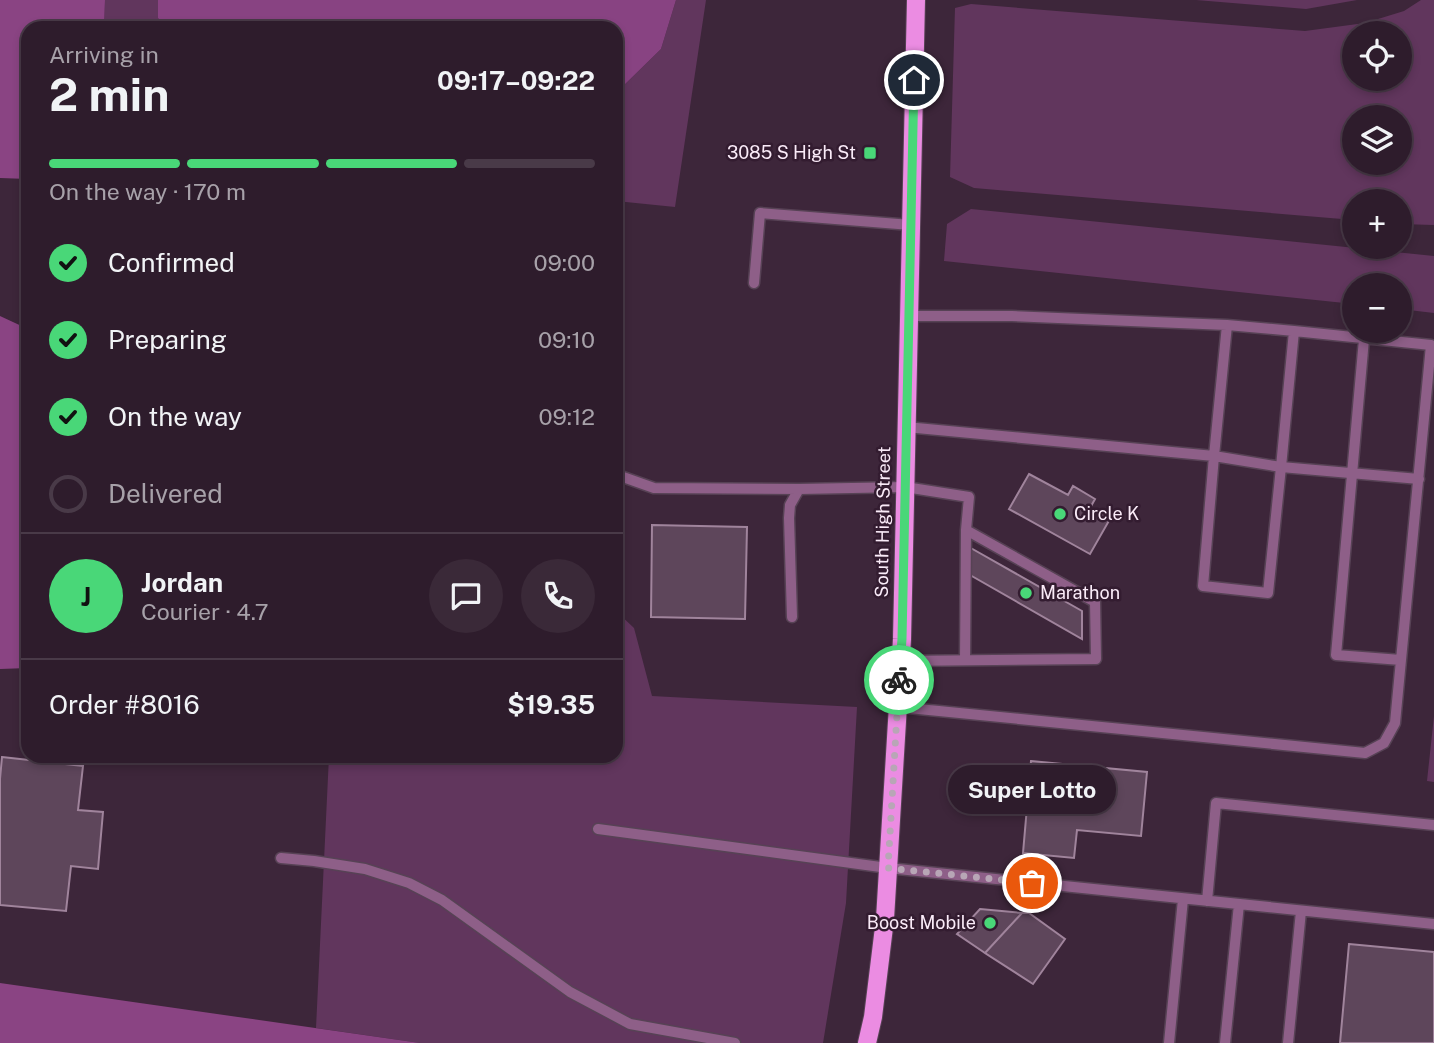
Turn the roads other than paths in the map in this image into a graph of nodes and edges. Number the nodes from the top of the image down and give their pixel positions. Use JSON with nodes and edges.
{"nodes":[{"id":1,"x":916,"y":0,"type":"edge"},
{"id":2,"x":911,"y":225,"type":"junction"},
{"id":3,"x":754,"y":283,"type":"dead end"},
{"id":4,"x":909,"y":316,"type":"junction"},
{"id":5,"x":1227,"y":326,"type":"junction"},
{"id":6,"x":1294,"y":331,"type":"junction"},
{"id":7,"x":1342,"y":336,"type":"edge"},
{"id":8,"x":1364,"y":343,"type":"edge"},
{"id":9,"x":1409,"y":343,"type":"edge"},
{"id":10,"x":906,"y":427,"type":"junction"},
{"id":11,"x":1214,"y":456,"type":"junction"},
{"id":12,"x":1281,"y":467,"type":"junction"},
{"id":13,"x":1353,"y":473,"type":"junction"},
{"id":14,"x":623,"y":477,"type":"edge"},
{"id":15,"x":1419,"y":479,"type":"junction"},
{"id":16,"x":905,"y":487,"type":"junction"},
{"id":17,"x":799,"y":489,"type":"junction"},
{"id":18,"x":966,"y":530,"type":"junction"},
{"id":19,"x":792,"y":617,"type":"dead end"},
{"id":20,"x":965,"y":660,"type":"junction"},
{"id":21,"x":1401,"y":660,"type":"junction"},
{"id":22,"x":901,"y":661,"type":"junction"},
{"id":23,"x":898,"y":707,"type":"junction"},
{"id":24,"x":1434,"y":825,"type":"edge"},
{"id":25,"x":598,"y":829,"type":"dead end"},
{"id":26,"x":281,"y":858,"type":"dead end"},
{"id":27,"x":888,"y":868,"type":"junction"},
{"id":28,"x":1183,"y":899,"type":"junction"},
{"id":29,"x":1207,"y":901,"type":"junction"},
{"id":30,"x":1238,"y":904,"type":"junction"},
{"id":31,"x":1301,"y":911,"type":"junction"},
{"id":32,"x":1434,"y":924,"type":"edge"},
{"id":33,"x":735,"y":1043,"type":"edge"},
{"id":34,"x":867,"y":1043,"type":"edge"},
{"id":35,"x":1168,"y":1043,"type":"edge"},
{"id":36,"x":1225,"y":1043,"type":"edge"},
{"id":37,"x":1288,"y":1043,"type":"edge"}],
"edges":[{"from":1,"to":2,"type":"main road","name":"South High Street"},
{"from":2,"to":3,"type":"lane"},
{"from":2,"to":4,"type":"main road","name":"South High Street"},
{"from":4,"to":5,"type":"lane"},
{"from":4,"to":10,"type":"main road","name":"South High Street"},
{"from":5,"to":6,"type":"lane"},
{"from":5,"to":11,"type":"lane"},
{"from":6,"to":7,"type":"lane"},
{"from":6,"to":12,"type":"lane"},
{"from":8,"to":13,"type":"lane"},
{"from":9,"to":15,"type":"lane"},
{"from":10,"to":11,"type":"lane"},
{"from":10,"to":16,"type":"main road","name":"South High Street"},
{"from":11,"to":12,"type":"lane"},
{"from":11,"to":12,"type":"lane"},
{"from":12,"to":13,"type":"lane"},
{"from":13,"to":15,"type":"lane"},
{"from":13,"to":21,"type":"lane"},
{"from":14,"to":17,"type":"lane"},
{"from":15,"to":21,"type":"lane"},
{"from":16,"to":17,"type":"lane"},
{"from":16,"to":18,"type":"lane"},
{"from":16,"to":22,"type":"main road","name":"South High Street"},
{"from":17,"to":19,"type":"lane"},
{"from":18,"to":20,"type":"lane"},
{"from":18,"to":20,"type":"lane"},
{"from":20,"to":22,"type":"lane"},
{"from":21,"to":23,"type":"lane"},
{"from":22,"to":23,"type":"main road","name":"South High Street"},
{"from":23,"to":27,"type":"main road","name":"South High Street"},
{"from":24,"to":29,"type":"lane"},
{"from":25,"to":27,"type":"lane"},
{"from":26,"to":33,"type":"lane"},
{"from":27,"to":28,"type":"lane"},
{"from":27,"to":34,"type":"main road","name":"South High Street"},
{"from":28,"to":29,"type":"lane"},
{"from":28,"to":35,"type":"lane"},
{"from":29,"to":30,"type":"lane"},
{"from":30,"to":31,"type":"lane"},
{"from":30,"to":36,"type":"lane"},
{"from":31,"to":32,"type":"lane"},
{"from":31,"to":37,"type":"lane"}]}
